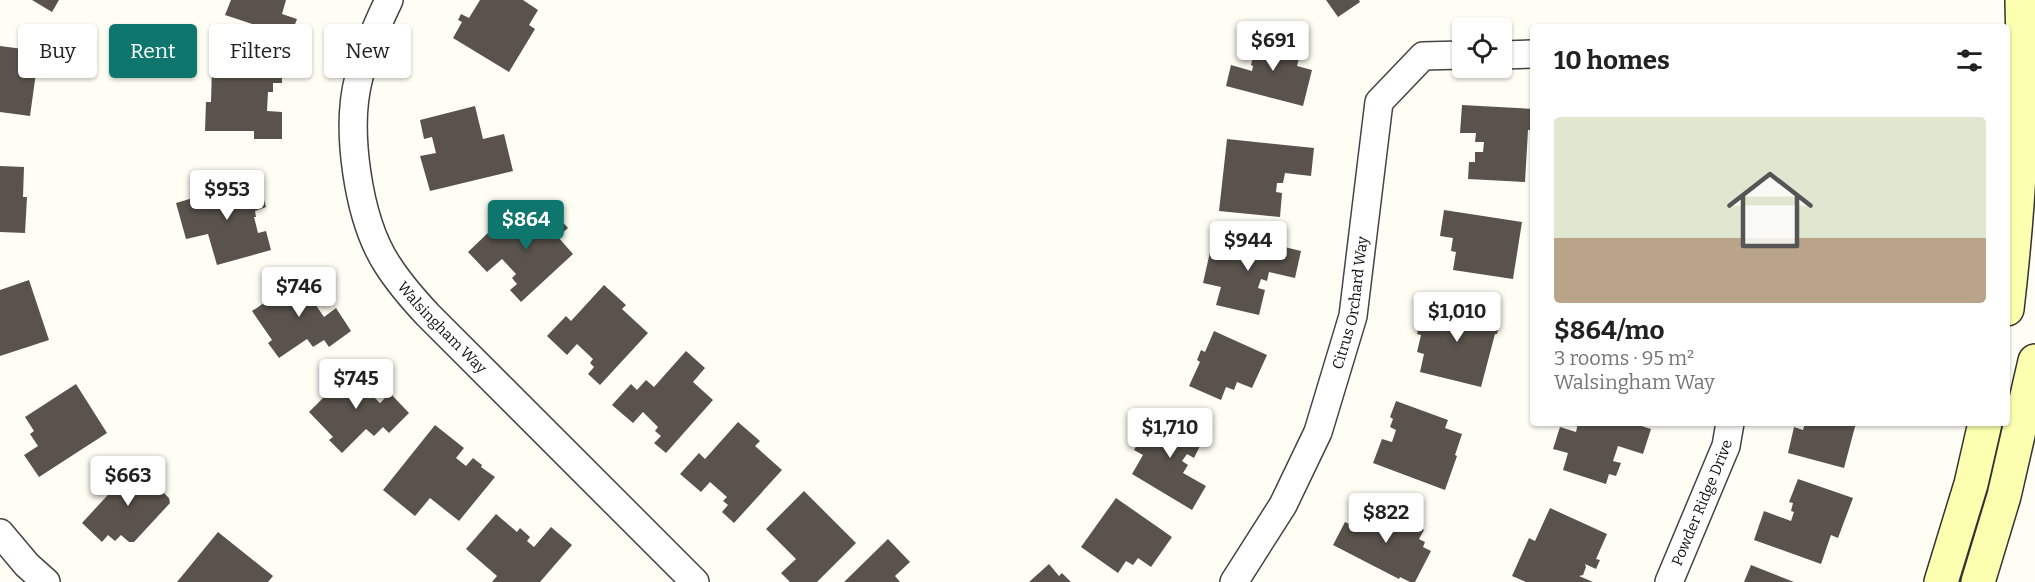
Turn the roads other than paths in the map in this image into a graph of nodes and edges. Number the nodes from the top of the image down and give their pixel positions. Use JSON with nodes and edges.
{"nodes":[{"id":1,"x":389,"y":0,"type":"edge"},
{"id":2,"x":2022,"y":0,"type":"edge"},
{"id":3,"x":2022,"y":44,"type":"edge"},
{"id":4,"x":1530,"y":54,"type":"edge"},
{"id":5,"x":1452,"y":55,"type":"edge"},
{"id":6,"x":1512,"y":55,"type":"edge"},
{"id":7,"x":2010,"y":284,"type":"edge"},
{"id":8,"x":2035,"y":361,"type":"edge"},
{"id":9,"x":1729,"y":426,"type":"edge"},
{"id":10,"x":1984,"y":426,"type":"edge"},
{"id":11,"x":0,"y":532,"type":"edge"},
{"id":12,"x":683,"y":578,"type":"edge"},
{"id":13,"x":46,"y":582,"type":"edge"},
{"id":14,"x":1234,"y":582,"type":"edge"},
{"id":15,"x":1669,"y":582,"type":"edge"},
{"id":16,"x":1941,"y":582,"type":"edge"},
{"id":17,"x":1978,"y":582,"type":"edge"}],
"edges":[{"from":1,"to":12,"type":"street","name":"Walsingham Way"},
{"from":2,"to":3,"type":"street"},
{"from":3,"to":7,"type":"street"},
{"from":4,"to":6,"type":"street"},
{"from":5,"to":14,"type":"street","name":"Citrus Orchard Way"},
{"from":8,"to":17,"type":"street"},
{"from":9,"to":15,"type":"street","name":"Powder Ridge Drive"},
{"from":10,"to":16,"type":"street"},
{"from":11,"to":13,"type":"street"}]}
